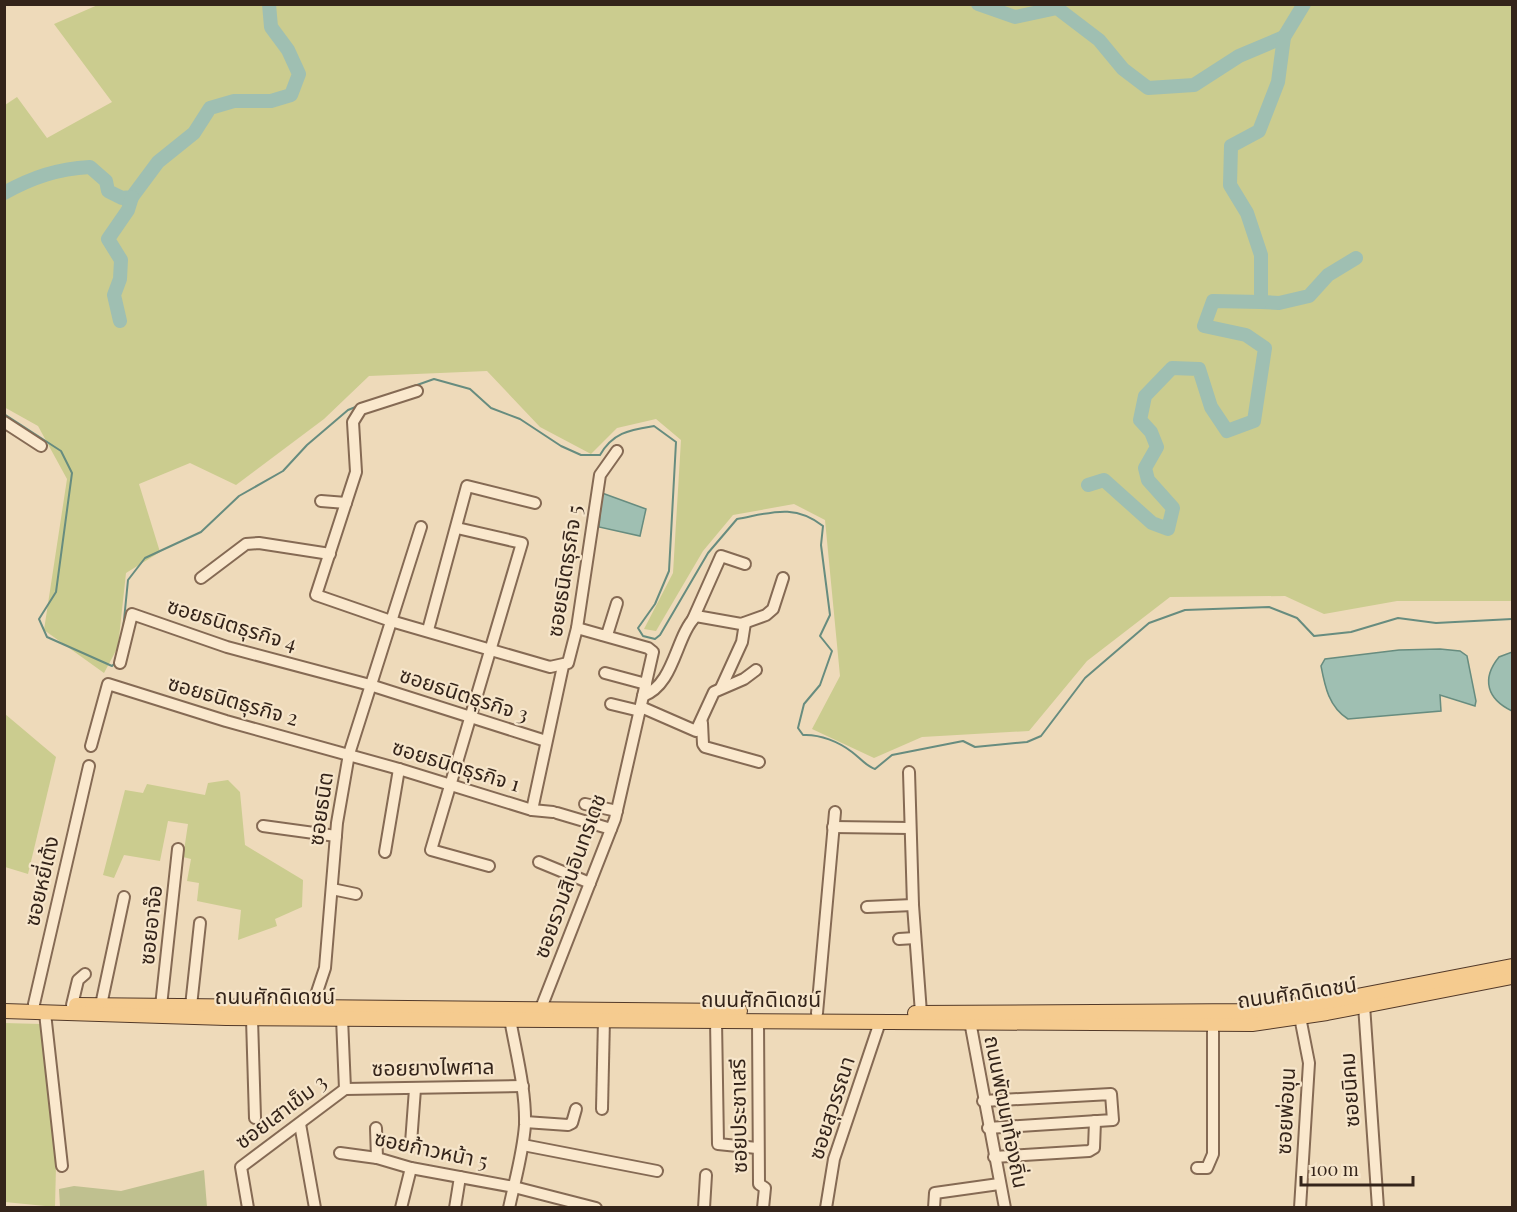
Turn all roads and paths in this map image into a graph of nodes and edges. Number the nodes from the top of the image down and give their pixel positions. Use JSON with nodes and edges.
{"nodes":[{"id":1,"x":417,"y":391,"type":"dead end"},
{"id":2,"x":4,"y":422,"type":"edge"},
{"id":3,"x":41,"y":446,"type":"dead end"},
{"id":4,"x":617,"y":451,"type":"dead end"},
{"id":5,"x":321,"y":501,"type":"dead end"},
{"id":6,"x":346,"y":503,"type":"junction"},
{"id":7,"x":535,"y":503,"type":"dead end"},
{"id":8,"x":421,"y":527,"type":"dead end"},
{"id":9,"x":457,"y":528,"type":"junction"},
{"id":10,"x":330,"y":554,"type":"junction"},
{"id":11,"x":745,"y":564,"type":"dead end"},
{"id":12,"x":201,"y":578,"type":"dead end"},
{"id":13,"x":783,"y":578,"type":"dead end"},
{"id":14,"x":617,"y":603,"type":"dead end"},
{"id":15,"x":693,"y":619,"type":"junction"},
{"id":16,"x":391,"y":621,"type":"junction"},
{"id":17,"x":745,"y":623,"type":"junction"},
{"id":18,"x":577,"y":628,"type":"junction"},
{"id":19,"x":428,"y":630,"type":"junction"},
{"id":20,"x":603,"y":635,"type":"junction"},
{"id":21,"x":490,"y":649,"type":"junction"},
{"id":22,"x":120,"y":663,"type":"dead end"},
{"id":23,"x":562,"y":666,"type":"junction"},
{"id":24,"x":756,"y":670,"type":"dead end"},
{"id":25,"x":605,"y":673,"type":"dead end"},
{"id":26,"x":646,"y":684,"type":"junction"},
{"id":27,"x":370,"y":685,"type":"junction"},
{"id":28,"x":721,"y":688,"type":"junction"},
{"id":29,"x":611,"y":704,"type":"dead end"},
{"id":30,"x":641,"y":705,"type":"junction"},
{"id":31,"x":470,"y":717,"type":"junction"},
{"id":32,"x":702,"y":721,"type":"junction"},
{"id":33,"x":546,"y":741,"type":"junction"},
{"id":34,"x":92,"y":746,"type":"dead end"},
{"id":35,"x":348,"y":754,"type":"junction"},
{"id":36,"x":759,"y":762,"type":"dead end"},
{"id":37,"x":89,"y":766,"type":"dead end"},
{"id":38,"x":399,"y":768,"type":"junction"},
{"id":39,"x":909,"y":772,"type":"dead end"},
{"id":40,"x":449,"y":785,"type":"junction"},
{"id":41,"x":585,"y":804,"type":"dead end"},
{"id":42,"x":532,"y":810,"type":"junction"},
{"id":43,"x":617,"y":811,"type":"junction"},
{"id":44,"x":835,"y":812,"type":"dead end"},
{"id":45,"x":263,"y":826,"type":"dead end"},
{"id":46,"x":833,"y":827,"type":"junction"},
{"id":47,"x":910,"y":828,"type":"junction"},
{"id":48,"x":611,"y":829,"type":"junction"},
{"id":49,"x":336,"y":836,"type":"junction"},
{"id":50,"x":178,"y":849,"type":"dead end"},
{"id":51,"x":385,"y":852,"type":"dead end"},
{"id":52,"x":539,"y":862,"type":"dead end"},
{"id":53,"x":489,"y":866,"type":"dead end"},
{"id":54,"x":590,"y":883,"type":"junction"},
{"id":55,"x":332,"y":890,"type":"junction"},
{"id":56,"x":356,"y":894,"type":"dead end"},
{"id":57,"x":124,"y":897,"type":"dead end"},
{"id":58,"x":913,"y":905,"type":"junction"},
{"id":59,"x":867,"y":907,"type":"dead end"},
{"id":60,"x":200,"y":923,"type":"dead end"},
{"id":61,"x":915,"y":938,"type":"junction"},
{"id":62,"x":899,"y":939,"type":"dead end"},
{"id":63,"x":1512,"y":966,"type":"edge"},
{"id":64,"x":85,"y":974,"type":"dead end"},
{"id":65,"x":1512,"y":977,"type":"edge"},
{"id":66,"x":4,"y":1003,"type":"edge"},
{"id":67,"x":34,"y":1004,"type":"junction"},
{"id":68,"x":72,"y":1005,"type":"junction"},
{"id":69,"x":101,"y":1005,"type":"junction"},
{"id":70,"x":1364,"y":1005,"type":"junction"},
{"id":71,"x":161,"y":1006,"type":"junction"},
{"id":72,"x":191,"y":1006,"type":"junction"},
{"id":73,"x":312,"y":1007,"type":"junction"},
{"id":74,"x":541,"y":1008,"type":"junction"},
{"id":75,"x":4,"y":1011,"type":"edge"},
{"id":76,"x":45,"y":1013,"type":"junction"},
{"id":77,"x":817,"y":1013,"type":"junction"},
{"id":78,"x":921,"y":1013,"type":"junction"},
{"id":79,"x":852,"y":1017,"type":"junction"},
{"id":80,"x":1300,"y":1017,"type":"junction"},
{"id":81,"x":342,"y":1018,"type":"junction"},
{"id":82,"x":252,"y":1019,"type":"junction"},
{"id":83,"x":510,"y":1019,"type":"junction"},
{"id":84,"x":604,"y":1019,"type":"junction"},
{"id":85,"x":969,"y":1019,"type":"junction"},
{"id":86,"x":716,"y":1020,"type":"junction"},
{"id":87,"x":758,"y":1021,"type":"junction"},
{"id":88,"x":880,"y":1022,"type":"junction"},
{"id":89,"x":1213,"y":1024,"type":"junction"},
{"id":90,"x":522,"y":1086,"type":"junction"},
{"id":91,"x":345,"y":1089,"type":"junction"},
{"id":92,"x":414,"y":1089,"type":"junction"},
{"id":93,"x":983,"y":1101,"type":"junction"},
{"id":94,"x":576,"y":1109,"type":"dead end"},
{"id":95,"x":602,"y":1109,"type":"dead end"},
{"id":96,"x":255,"y":1118,"type":"dead end"},
{"id":97,"x":1095,"y":1121,"type":"junction"},
{"id":98,"x":525,"y":1122,"type":"junction"},
{"id":99,"x":300,"y":1124,"type":"junction"},
{"id":100,"x":376,"y":1128,"type":"dead end"},
{"id":101,"x":988,"y":1128,"type":"junction"},
{"id":102,"x":411,"y":1143,"type":"dead end"},
{"id":103,"x":523,"y":1145,"type":"junction"},
{"id":104,"x":757,"y":1149,"type":"junction"},
{"id":105,"x":340,"y":1153,"type":"dead end"},
{"id":106,"x":994,"y":1156,"type":"junction"},
{"id":107,"x":377,"y":1158,"type":"junction"},
{"id":108,"x":62,"y":1166,"type":"dead end"},
{"id":109,"x":411,"y":1168,"type":"junction"},
{"id":110,"x":1197,"y":1168,"type":"dead end"},
{"id":111,"x":657,"y":1171,"type":"dead end"},
{"id":112,"x":706,"y":1175,"type":"dead end"},
{"id":113,"x":460,"y":1177,"type":"junction"},
{"id":114,"x":999,"y":1184,"type":"junction"},
{"id":115,"x":514,"y":1187,"type":"junction"},
{"id":116,"x":248,"y":1208,"type":"edge"},
{"id":117,"x":315,"y":1208,"type":"edge"},
{"id":118,"x":401,"y":1208,"type":"edge"},
{"id":119,"x":455,"y":1208,"type":"edge"},
{"id":120,"x":509,"y":1208,"type":"edge"},
{"id":121,"x":596,"y":1208,"type":"edge"},
{"id":122,"x":704,"y":1208,"type":"edge"},
{"id":123,"x":763,"y":1208,"type":"edge"},
{"id":124,"x":826,"y":1208,"type":"edge"},
{"id":125,"x":934,"y":1208,"type":"edge"},
{"id":126,"x":1005,"y":1208,"type":"edge"},
{"id":127,"x":1300,"y":1208,"type":"edge"},
{"id":128,"x":1378,"y":1208,"type":"edge"}],
"edges":[{"from":1,"to":6,"type":"street"},
{"from":2,"to":3,"type":"street"},
{"from":4,"to":18,"type":"street","name":"ซอยธนิตธุรกิจ 5"},
{"from":5,"to":6,"type":"street"},
{"from":6,"to":10,"type":"street"},
{"from":7,"to":9,"type":"street"},
{"from":8,"to":16,"type":"street","name":"ซอยธนิต"},
{"from":9,"to":19,"type":"street"},
{"from":9,"to":21,"type":"street"},
{"from":10,"to":12,"type":"street"},
{"from":10,"to":16,"type":"street","name":"ซอยธนิตธุรกิจ 5"},
{"from":11,"to":15,"type":"street"},
{"from":13,"to":17,"type":"street"},
{"from":14,"to":20,"type":"street"},
{"from":15,"to":17,"type":"street"},
{"from":15,"to":30,"type":"street"},
{"from":16,"to":19,"type":"street","name":"ซอยธนิตธุรกิจ 5"},
{"from":16,"to":27,"type":"street","name":"ซอยธนิต"},
{"from":17,"to":28,"type":"street"},
{"from":18,"to":20,"type":"street"},
{"from":18,"to":23,"type":"street","name":"ซอยธนิตธุรกิจ 5"},
{"from":19,"to":21,"type":"street","name":"ซอยธนิตธุรกิจ 5"},
{"from":20,"to":26,"type":"street","name":"ซอยรวมสินอินทรเดช"},
{"from":21,"to":23,"type":"street","name":"ซอยธนิตธุรกิจ 5"},
{"from":21,"to":31,"type":"street"},
{"from":22,"to":27,"type":"street","name":"ซอยธนิตธุรกิจ 4"},
{"from":23,"to":33,"type":"street"},
{"from":24,"to":28,"type":"street"},
{"from":25,"to":26,"type":"street"},
{"from":26,"to":30,"type":"street","name":"ซอยรวมสินอินทรเดช"},
{"from":27,"to":31,"type":"street","name":"ซอยธนิตธุรกิจ 3"},
{"from":27,"to":35,"type":"street","name":"ซอยธนิต"},
{"from":28,"to":32,"type":"street"},
{"from":29,"to":30,"type":"street"},
{"from":30,"to":32,"type":"street"},
{"from":30,"to":43,"type":"street","name":"ซอยรวมสินอินทรเดช"},
{"from":31,"to":33,"type":"street","name":"ซอยธนิตธุรกิจ 3"},
{"from":31,"to":40,"type":"street"},
{"from":32,"to":36,"type":"street"},
{"from":33,"to":42,"type":"street"},
{"from":34,"to":35,"type":"street","name":"ซอยธนิตธุรกิจ 2"},
{"from":35,"to":38,"type":"street","name":"ซอยธนิตธุรกิจ 1"},
{"from":35,"to":49,"type":"street","name":"ซอยธนิต"},
{"from":37,"to":67,"type":"street","name":"ซอยหยี่เต้ง"},
{"from":38,"to":40,"type":"street","name":"ซอยธนิตธุรกิจ 1"},
{"from":38,"to":51,"type":"street"},
{"from":39,"to":47,"type":"street"},
{"from":40,"to":42,"type":"street","name":"ซอยธนิตธุรกิจ 1"},
{"from":40,"to":53,"type":"street"},
{"from":41,"to":43,"type":"street"},
{"from":42,"to":48,"type":"street","name":"ซอยธนิตธุรกิจ 1"},
{"from":43,"to":48,"type":"street","name":"ซอยรวมสินอินทรเดช"},
{"from":44,"to":46,"type":"street"},
{"from":45,"to":49,"type":"street"},
{"from":46,"to":47,"type":"street"},
{"from":46,"to":77,"type":"street"},
{"from":47,"to":58,"type":"street"},
{"from":48,"to":54,"type":"street","name":"ซอยรวมสินอินทรเดช"},
{"from":49,"to":55,"type":"street","name":"ซอยธนิต"},
{"from":50,"to":71,"type":"street","name":"ซอยอาจ๊อ"},
{"from":52,"to":54,"type":"street"},
{"from":54,"to":74,"type":"street","name":"ซอยรวมสินอินทรเดช"},
{"from":55,"to":56,"type":"street"},
{"from":55,"to":73,"type":"street","name":"ซอยธนิต"},
{"from":57,"to":69,"type":"street"},
{"from":58,"to":59,"type":"street"},
{"from":58,"to":61,"type":"street"},
{"from":60,"to":72,"type":"street"},
{"from":61,"to":62,"type":"street"},
{"from":61,"to":78,"type":"street"},
{"from":63,"to":85,"type":"main road","name":"ถนนศักดิเดชน์"},
{"from":64,"to":68,"type":"street"},
{"from":65,"to":70,"type":"main road","name":"ถนนศักดิเดชน์"},
{"from":66,"to":67,"type":"main road","name":"ถนนศักดิเดชน์"},
{"from":67,"to":68,"type":"main road","name":"ถนนศักดิเดชน์"},
{"from":68,"to":69,"type":"main road","name":"ถนนศักดิเดชน์"},
{"from":69,"to":71,"type":"main road","name":"ถนนศักดิเดชน์"},
{"from":70,"to":80,"type":"main road","name":"ถนนศักดิเดชน์"},
{"from":70,"to":128,"type":"street","name":"ซอยนิคม"},
{"from":71,"to":72,"type":"main road","name":"ถนนศักดิเดชน์"},
{"from":72,"to":73,"type":"main road","name":"ถนนศักดิเดชน์"},
{"from":73,"to":74,"type":"main road","name":"ถนนศักดิเดชน์"},
{"from":74,"to":77,"type":"main road","name":"ถนนศักดิเดชน์"},
{"from":75,"to":76,"type":"main road","name":"ถนนศักดิเดชน์"},
{"from":76,"to":82,"type":"main road","name":"ถนนศักดิเดชน์"},
{"from":76,"to":108,"type":"street"},
{"from":77,"to":79,"type":"main road","name":"ถนนศักดิเดชน์"},
{"from":78,"to":79,"type":"main road","name":"ถนนศักดิเดชน์"},
{"from":78,"to":85,"type":"main road","name":"ถนนศักดิเดชน์"},
{"from":79,"to":87,"type":"main road","name":"ถนนศักดิเดชน์"},
{"from":79,"to":88,"type":"main road","name":"ถนนศักดิเดชน์"},
{"from":80,"to":89,"type":"main road","name":"ถนนศักดิเดชน์"},
{"from":80,"to":127,"type":"street","name":"ซอยพ่อขุน"},
{"from":81,"to":82,"type":"main road","name":"ถนนศักดิเดชน์"},
{"from":81,"to":83,"type":"main road","name":"ถนนศักดิเดชน์"},
{"from":81,"to":91,"type":"street"},
{"from":82,"to":96,"type":"street"},
{"from":83,"to":84,"type":"main road","name":"ถนนศักดิเดชน์"},
{"from":83,"to":90,"type":"street"},
{"from":84,"to":86,"type":"main road","name":"ถนนศักดิเดชน์"},
{"from":84,"to":95,"type":"street"},
{"from":85,"to":88,"type":"main road","name":"ถนนศักดิเดชน์"},
{"from":85,"to":89,"type":"main road","name":"ถนนศักดิเดชน์"},
{"from":85,"to":93,"type":"street","name":"ถนนพัฒนาท้องถิ่น"},
{"from":86,"to":87,"type":"main road","name":"ถนนศักดิเดชน์"},
{"from":86,"to":104,"type":"street"},
{"from":87,"to":104,"type":"street","name":"ซอยประชาเสรี"},
{"from":88,"to":124,"type":"street","name":"ซอยสุวรรณา"},
{"from":89,"to":110,"type":"street"},
{"from":90,"to":92,"type":"street","name":"ซอยยางไพศาล"},
{"from":90,"to":98,"type":"street"},
{"from":91,"to":92,"type":"street","name":"ซอยยางไพศาล"},
{"from":91,"to":99,"type":"street","name":"ซอยเสาเข็ม 3"},
{"from":92,"to":102,"type":"street"},
{"from":93,"to":97,"type":"street"},
{"from":93,"to":101,"type":"street","name":"ถนนพัฒนาท้องถิ่น"},
{"from":94,"to":98,"type":"street"},
{"from":97,"to":101,"type":"street"},
{"from":97,"to":106,"type":"street"},
{"from":98,"to":103,"type":"street"},
{"from":99,"to":116,"type":"street","name":"ซอยเสาเข็ม 3"},
{"from":99,"to":117,"type":"street"},
{"from":100,"to":107,"type":"street"},
{"from":101,"to":106,"type":"street","name":"ถนนพัฒนาท้องถิ่น"},
{"from":103,"to":111,"type":"street"},
{"from":103,"to":115,"type":"street"},
{"from":104,"to":123,"type":"street","name":"ซอยประชาเสรี"},
{"from":105,"to":107,"type":"street","name":"ซอยก้าวหน้า 5"},
{"from":106,"to":114,"type":"street","name":"ถนนพัฒนาท้องถิ่น"},
{"from":107,"to":109,"type":"street","name":"ซอยก้าวหน้า 5"},
{"from":109,"to":113,"type":"street","name":"ซอยก้าวหน้า 5"},
{"from":109,"to":118,"type":"street"},
{"from":112,"to":122,"type":"street"},
{"from":113,"to":115,"type":"street","name":"ซอยก้าวหน้า 5"},
{"from":113,"to":119,"type":"street"},
{"from":114,"to":125,"type":"street"},
{"from":114,"to":126,"type":"street","name":"ถนนพัฒนาท้องถิ่น"},
{"from":115,"to":120,"type":"street"},
{"from":115,"to":121,"type":"street","name":"ซอยก้าวหน้า 5"}]}
